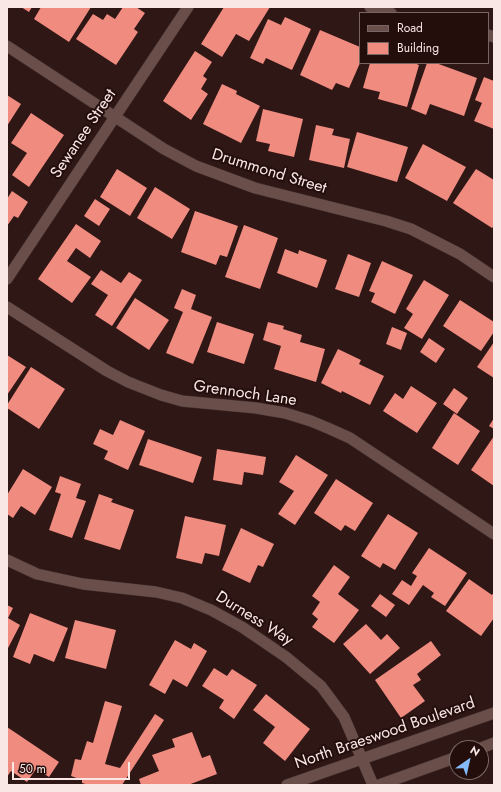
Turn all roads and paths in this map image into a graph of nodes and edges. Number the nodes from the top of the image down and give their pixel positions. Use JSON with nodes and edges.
{"nodes":[{"id":1,"x":188,"y":7,"type":"edge"},
{"id":2,"x":370,"y":7,"type":"edge"},
{"id":3,"x":388,"y":12,"type":"edge"},
{"id":4,"x":7,"y":46,"type":"edge"},
{"id":5,"x":115,"y":117,"type":"junction"},
{"id":6,"x":494,"y":277,"type":"edge"},
{"id":7,"x":7,"y":279,"type":"edge"},
{"id":8,"x":7,"y":307,"type":"edge"},
{"id":9,"x":494,"y":534,"type":"edge"},
{"id":10,"x":7,"y":560,"type":"edge"},
{"id":11,"x":494,"y":713,"type":"edge"},
{"id":12,"x":362,"y":758,"type":"junction"},
{"id":13,"x":449,"y":760,"type":"edge"},
{"id":14,"x":287,"y":785,"type":"edge"},
{"id":15,"x":373,"y":785,"type":"edge"},
{"id":16,"x":379,"y":785,"type":"edge"}],
"edges":[{"from":1,"to":5,"type":"street","name":"Sewanee Street"},
{"from":2,"to":3,"type":"street"},
{"from":4,"to":5,"type":"street","name":"Drummond Street"},
{"from":5,"to":6,"type":"street","name":"Drummond Street"},
{"from":5,"to":7,"type":"street","name":"Sewanee Street"},
{"from":8,"to":9,"type":"street","name":"Grennoch Lane"},
{"from":10,"to":12,"type":"street","name":"Durness Way"},
{"from":11,"to":12,"type":"street","name":"North Braeswood Boulevard"},
{"from":12,"to":14,"type":"street","name":"North Braeswood Boulevard"},
{"from":12,"to":15,"type":"street","name":"Durness Way"},
{"from":13,"to":16,"type":"street"}]}
